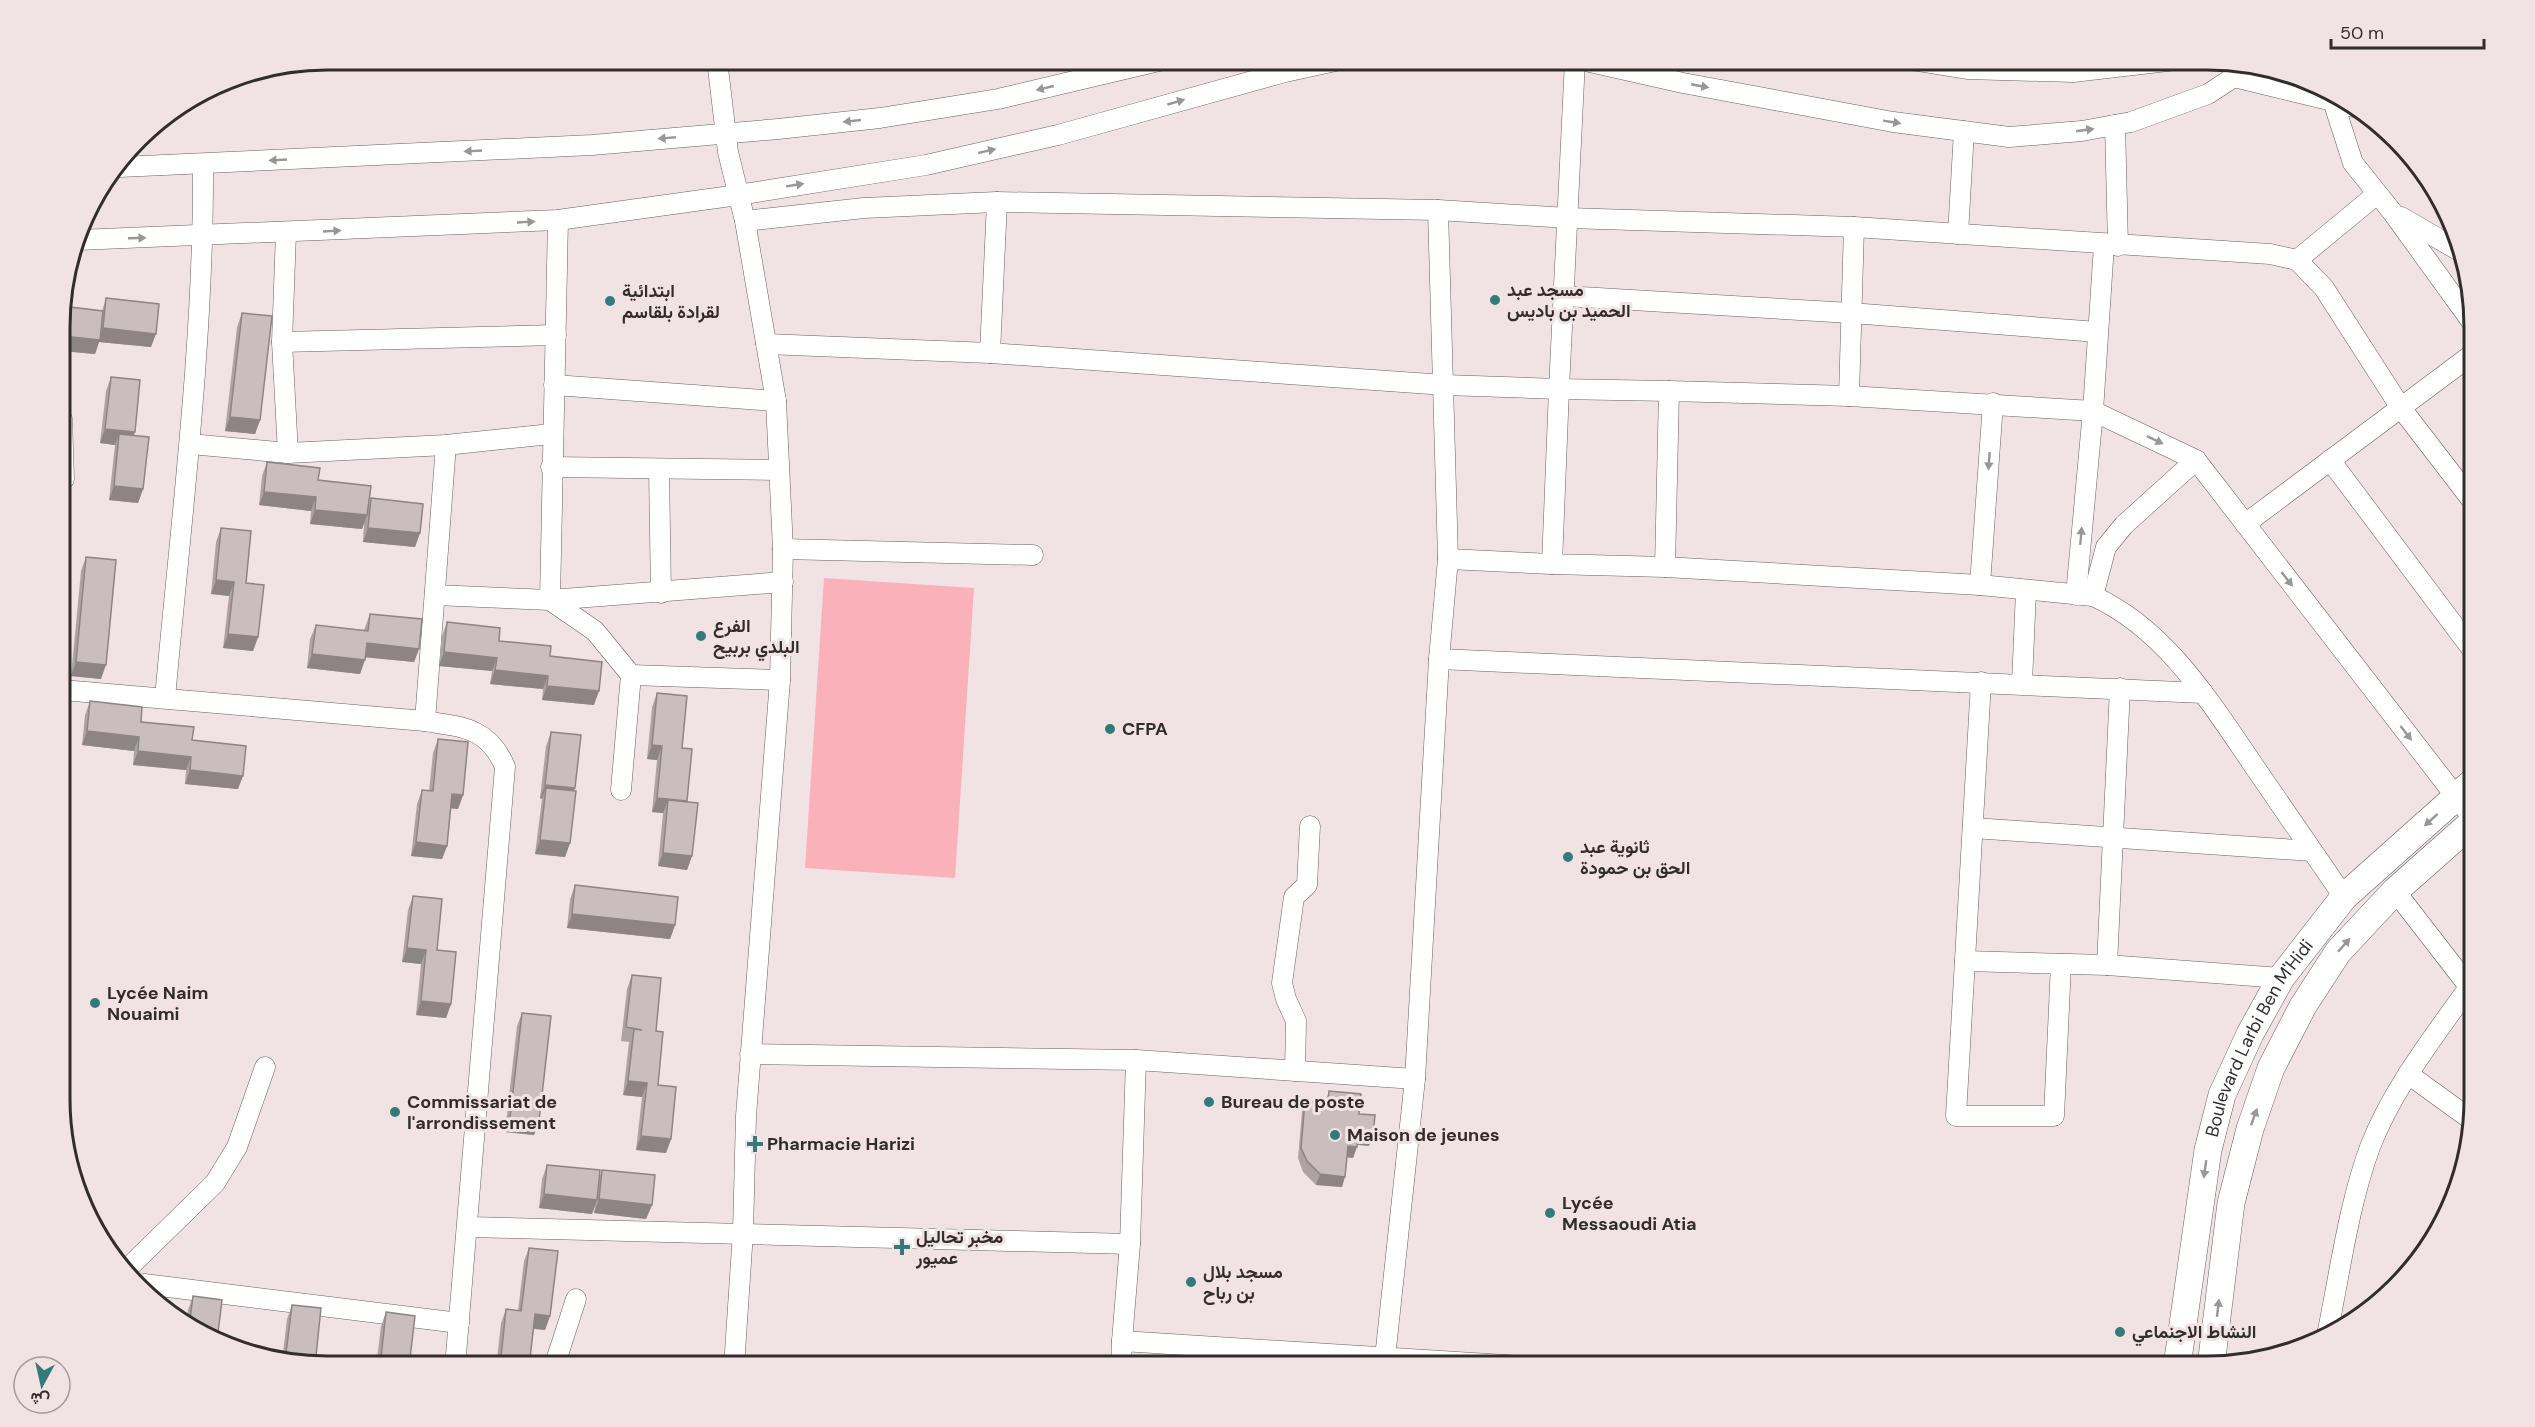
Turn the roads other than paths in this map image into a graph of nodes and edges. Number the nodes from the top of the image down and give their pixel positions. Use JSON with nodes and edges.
{"nodes":[{"id":1,"x":718,"y":70,"type":"edge"},
{"id":2,"x":1121,"y":70,"type":"edge"},
{"id":3,"x":1294,"y":70,"type":"edge"},
{"id":4,"x":1583,"y":70,"type":"edge"},
{"id":5,"x":1627,"y":70,"type":"edge"},
{"id":6,"x":2002,"y":70,"type":"edge"},
{"id":7,"x":2090,"y":70,"type":"edge"},
{"id":8,"x":2237,"y":73,"type":"edge"},
{"id":9,"x":2248,"y":74,"type":"edge"},
{"id":10,"x":2322,"y":97,"type":"edge"},
{"id":11,"x":2334,"y":104,"type":"edge"},
{"id":12,"x":2115,"y":125,"type":"junction"},
{"id":13,"x":1964,"y":131,"type":"junction"},
{"id":14,"x":726,"y":142,"type":"junction"},
{"id":15,"x":203,"y":164,"type":"junction"},
{"id":16,"x":127,"y":168,"type":"edge"},
{"id":17,"x":736,"y":188,"type":"junction"},
{"id":18,"x":2377,"y":194,"type":"junction"},
{"id":19,"x":998,"y":202,"type":"junction"},
{"id":20,"x":1438,"y":210,"type":"junction"},
{"id":21,"x":2393,"y":213,"type":"junction"},
{"id":22,"x":1569,"y":218,"type":"junction"},
{"id":23,"x":558,"y":220,"type":"junction"},
{"id":24,"x":746,"y":221,"type":"junction"},
{"id":25,"x":1854,"y":227,"type":"junction"},
{"id":26,"x":286,"y":233,"type":"junction"},
{"id":27,"x":1958,"y":234,"type":"junction"},
{"id":28,"x":204,"y":235,"type":"junction"},
{"id":29,"x":86,"y":240,"type":"edge"},
{"id":30,"x":2111,"y":245,"type":"junction"},
{"id":31,"x":2451,"y":246,"type":"edge"},
{"id":32,"x":2298,"y":260,"type":"junction"},
{"id":33,"x":1564,"y":296,"type":"junction"},
{"id":34,"x":2464,"y":311,"type":"edge"},
{"id":35,"x":1851,"y":313,"type":"junction"},
{"id":36,"x":2098,"y":332,"type":"junction"},
{"id":37,"x":556,"y":335,"type":"junction"},
{"id":38,"x":282,"y":342,"type":"junction"},
{"id":39,"x":766,"y":344,"type":"junction"},
{"id":40,"x":990,"y":353,"type":"junction"},
{"id":41,"x":2464,"y":361,"type":"edge"},
{"id":42,"x":554,"y":385,"type":"junction"},
{"id":43,"x":1445,"y":385,"type":"junction"},
{"id":44,"x":1559,"y":389,"type":"junction"},
{"id":45,"x":1669,"y":391,"type":"junction"},
{"id":46,"x":1849,"y":396,"type":"junction"},
{"id":47,"x":776,"y":401,"type":"junction"},
{"id":48,"x":1993,"y":403,"type":"junction"},
{"id":49,"x":2402,"y":408,"type":"junction"},
{"id":50,"x":2093,"y":411,"type":"junction"},
{"id":51,"x":552,"y":434,"type":"junction"},
{"id":52,"x":190,"y":444,"type":"junction"},
{"id":53,"x":446,"y":444,"type":"junction"},
{"id":54,"x":288,"y":453,"type":"junction"},
{"id":55,"x":2196,"y":460,"type":"junction"},
{"id":56,"x":2330,"y":460,"type":"junction"},
{"id":57,"x":551,"y":467,"type":"junction"},
{"id":58,"x":659,"y":470,"type":"junction"},
{"id":59,"x":779,"y":471,"type":"junction"},
{"id":60,"x":2464,"y":490,"type":"edge"},
{"id":61,"x":2245,"y":524,"type":"junction"},
{"id":62,"x":783,"y":549,"type":"junction"},
{"id":63,"x":1033,"y":555,"type":"dead end"},
{"id":64,"x":1448,"y":559,"type":"junction"},
{"id":65,"x":1552,"y":564,"type":"junction"},
{"id":66,"x":1665,"y":567,"type":"junction"},
{"id":67,"x":783,"y":582,"type":"junction"},
{"id":68,"x":1980,"y":585,"type":"junction"},
{"id":69,"x":2026,"y":591,"type":"junction"},
{"id":70,"x":661,"y":593,"type":"junction"},
{"id":71,"x":435,"y":595,"type":"junction"},
{"id":72,"x":2085,"y":595,"type":"junction"},
{"id":73,"x":550,"y":600,"type":"junction"},
{"id":74,"x":2464,"y":639,"type":"edge"},
{"id":75,"x":1439,"y":659,"type":"junction"},
{"id":76,"x":632,"y":675,"type":"junction"},
{"id":77,"x":780,"y":680,"type":"junction"},
{"id":78,"x":1981,"y":682,"type":"junction"},
{"id":79,"x":2022,"y":683,"type":"junction"},
{"id":80,"x":2120,"y":688,"type":"junction"},
{"id":81,"x":70,"y":691,"type":"edge"},
{"id":82,"x":2203,"y":693,"type":"junction"},
{"id":83,"x":165,"y":698,"type":"junction"},
{"id":84,"x":425,"y":721,"type":"junction"},
{"id":85,"x":2464,"y":789,"type":"edge"},
{"id":86,"x":621,"y":790,"type":"dead end"},
{"id":87,"x":2464,"y":791,"type":"edge"},
{"id":88,"x":1310,"y":826,"type":"dead end"},
{"id":89,"x":1972,"y":828,"type":"junction"},
{"id":90,"x":2464,"y":829,"type":"edge"},
{"id":91,"x":2113,"y":838,"type":"junction"},
{"id":92,"x":2312,"y":851,"type":"junction"},
{"id":93,"x":2395,"y":891,"type":"junction"},
{"id":94,"x":2344,"y":897,"type":"junction"},
{"id":95,"x":1965,"y":961,"type":"junction"},
{"id":96,"x":2061,"y":964,"type":"junction"},
{"id":97,"x":2107,"y":965,"type":"junction"},
{"id":98,"x":2281,"y":978,"type":"junction"},
{"id":99,"x":2464,"y":980,"type":"edge"},
{"id":100,"x":2464,"y":1000,"type":"edge"},
{"id":101,"x":750,"y":1054,"type":"junction"},
{"id":102,"x":1136,"y":1060,"type":"junction"},
{"id":103,"x":265,"y":1068,"type":"dead end"},
{"id":104,"x":1295,"y":1071,"type":"junction"},
{"id":105,"x":2408,"y":1074,"type":"junction"},
{"id":106,"x":1415,"y":1079,"type":"junction"},
{"id":107,"x":2464,"y":1114,"type":"edge"},
{"id":108,"x":468,"y":1227,"type":"junction"},
{"id":109,"x":743,"y":1232,"type":"junction"},
{"id":110,"x":1130,"y":1244,"type":"junction"},
{"id":111,"x":131,"y":1265,"type":"edge"},
{"id":112,"x":165,"y":1295,"type":"edge"},
{"id":113,"x":576,"y":1299,"type":"dead end"},
{"id":114,"x":459,"y":1323,"type":"junction"},
{"id":115,"x":2329,"y":1326,"type":"edge"},
{"id":116,"x":1122,"y":1341,"type":"junction"},
{"id":117,"x":456,"y":1356,"type":"edge"},
{"id":118,"x":558,"y":1356,"type":"edge"},
{"id":119,"x":735,"y":1356,"type":"edge"},
{"id":120,"x":1121,"y":1356,"type":"edge"},
{"id":121,"x":1309,"y":1356,"type":"edge"},
{"id":122,"x":1385,"y":1356,"type":"edge"},
{"id":123,"x":2178,"y":1356,"type":"edge"},
{"id":124,"x":2212,"y":1356,"type":"edge"}],
"edges":[{"from":1,"to":14,"type":"street"},
{"from":2,"to":14,"type":"street","one_way":true},
{"from":17,"to":3,"type":"street","one_way":true},
{"from":4,"to":22,"type":"street"},
{"from":5,"to":13,"type":"street","one_way":true},
{"from":6,"to":7,"type":"street"},
{"from":8,"to":12,"type":"street"},
{"from":9,"to":10,"type":"street"},
{"from":11,"to":18,"type":"street"},
{"from":13,"to":12,"type":"street","one_way":true},
{"from":12,"to":30,"type":"street"},
{"from":13,"to":27,"type":"street"},
{"from":14,"to":15,"type":"street","one_way":true},
{"from":14,"to":17,"type":"street"},
{"from":15,"to":16,"type":"street"},
{"from":15,"to":28,"type":"street"},
{"from":17,"to":23,"type":"street"},
{"from":17,"to":24,"type":"street"},
{"from":18,"to":21,"type":"street"},
{"from":18,"to":32,"type":"street"},
{"from":19,"to":20,"type":"street"},
{"from":19,"to":24,"type":"street"},
{"from":19,"to":40,"type":"street"},
{"from":20,"to":22,"type":"street"},
{"from":20,"to":43,"type":"street"},
{"from":21,"to":31,"type":"street"},
{"from":21,"to":34,"type":"street"},
{"from":22,"to":25,"type":"street"},
{"from":22,"to":33,"type":"street"},
{"from":26,"to":23,"type":"street","one_way":true},
{"from":23,"to":37,"type":"street"},
{"from":24,"to":39,"type":"street"},
{"from":25,"to":27,"type":"street"},
{"from":25,"to":35,"type":"street"},
{"from":26,"to":28,"type":"street"},
{"from":26,"to":38,"type":"street"},
{"from":27,"to":30,"type":"street"},
{"from":29,"to":28,"type":"street","one_way":true},
{"from":28,"to":52,"type":"street"},
{"from":30,"to":32,"type":"street"},
{"from":30,"to":36,"type":"street"},
{"from":32,"to":49,"type":"street"},
{"from":33,"to":35,"type":"street"},
{"from":33,"to":44,"type":"street"},
{"from":35,"to":36,"type":"street"},
{"from":35,"to":46,"type":"street"},
{"from":36,"to":50,"type":"street"},
{"from":37,"to":38,"type":"street"},
{"from":37,"to":42,"type":"street"},
{"from":38,"to":54,"type":"street"},
{"from":39,"to":40,"type":"street"},
{"from":39,"to":47,"type":"street"},
{"from":40,"to":43,"type":"street"},
{"from":41,"to":49,"type":"street"},
{"from":42,"to":47,"type":"street"},
{"from":42,"to":51,"type":"street"},
{"from":43,"to":44,"type":"street"},
{"from":43,"to":64,"type":"street"},
{"from":44,"to":45,"type":"street"},
{"from":44,"to":65,"type":"street"},
{"from":45,"to":46,"type":"street"},
{"from":45,"to":66,"type":"street"},
{"from":46,"to":48,"type":"street"},
{"from":47,"to":59,"type":"street"},
{"from":48,"to":50,"type":"street"},
{"from":48,"to":68,"type":"street","one_way":true},
{"from":49,"to":56,"type":"street"},
{"from":49,"to":60,"type":"street"},
{"from":50,"to":55,"type":"street","one_way":true},
{"from":72,"to":50,"type":"street","one_way":true},
{"from":51,"to":53,"type":"street"},
{"from":51,"to":57,"type":"street"},
{"from":52,"to":54,"type":"street"},
{"from":52,"to":83,"type":"street"},
{"from":53,"to":54,"type":"street"},
{"from":53,"to":71,"type":"street"},
{"from":55,"to":61,"type":"street"},
{"from":55,"to":72,"type":"street"},
{"from":56,"to":61,"type":"street"},
{"from":56,"to":74,"type":"street"},
{"from":57,"to":58,"type":"street"},
{"from":57,"to":73,"type":"street"},
{"from":58,"to":59,"type":"street"},
{"from":58,"to":70,"type":"street"},
{"from":59,"to":62,"type":"street"},
{"from":61,"to":85,"type":"street","one_way":true},
{"from":62,"to":63,"type":"street"},
{"from":62,"to":67,"type":"street"},
{"from":64,"to":65,"type":"street"},
{"from":64,"to":75,"type":"street"},
{"from":65,"to":66,"type":"street"},
{"from":66,"to":68,"type":"street"},
{"from":67,"to":70,"type":"street"},
{"from":67,"to":77,"type":"street"},
{"from":68,"to":69,"type":"street"},
{"from":69,"to":72,"type":"street"},
{"from":69,"to":79,"type":"street"},
{"from":70,"to":73,"type":"street"},
{"from":71,"to":73,"type":"street"},
{"from":71,"to":84,"type":"street"},
{"from":72,"to":82,"type":"street"},
{"from":73,"to":76,"type":"street"},
{"from":75,"to":78,"type":"street"},
{"from":75,"to":106,"type":"street"},
{"from":76,"to":77,"type":"street"},
{"from":76,"to":86,"type":"street"},
{"from":77,"to":101,"type":"street"},
{"from":78,"to":79,"type":"street"},
{"from":78,"to":89,"type":"street"},
{"from":79,"to":80,"type":"street"},
{"from":80,"to":82,"type":"street"},
{"from":80,"to":91,"type":"street"},
{"from":81,"to":83,"type":"street"},
{"from":82,"to":92,"type":"street"},
{"from":83,"to":84,"type":"street"},
{"from":84,"to":108,"type":"street"},
{"from":87,"to":94,"type":"main road","name":"Boulevard Larbi Ben M'Hidi","one_way":true},
{"from":88,"to":104,"type":"street"},
{"from":89,"to":91,"type":"street"},
{"from":89,"to":95,"type":"street"},
{"from":90,"to":93,"type":"main road"},
{"from":91,"to":92,"type":"street"},
{"from":91,"to":97,"type":"street"},
{"from":92,"to":94,"type":"street"},
{"from":93,"to":99,"type":"street"},
{"from":124,"to":93,"type":"main road","one_way":true},
{"from":94,"to":98,"type":"main road","name":"Boulevard Larbi Ben M'Hidi"},
{"from":95,"to":96,"type":"street"},
{"from":95,"to":96,"type":"street"},
{"from":96,"to":97,"type":"street"},
{"from":97,"to":98,"type":"street"},
{"from":98,"to":123,"type":"main road","name":"Boulevard Larbi Ben M'Hidi","one_way":true},
{"from":100,"to":105,"type":"street"},
{"from":101,"to":102,"type":"street"},
{"from":101,"to":109,"type":"street"},
{"from":102,"to":104,"type":"street"},
{"from":102,"to":110,"type":"street"},
{"from":103,"to":111,"type":"street"},
{"from":104,"to":106,"type":"street"},
{"from":105,"to":107,"type":"street"},
{"from":105,"to":115,"type":"street"},
{"from":106,"to":122,"type":"street"},
{"from":108,"to":109,"type":"street"},
{"from":108,"to":114,"type":"street"},
{"from":109,"to":110,"type":"street"},
{"from":109,"to":119,"type":"street"},
{"from":110,"to":116,"type":"street"},
{"from":112,"to":114,"type":"street"},
{"from":113,"to":118,"type":"street"},
{"from":114,"to":117,"type":"street"},
{"from":116,"to":120,"type":"street"},
{"from":116,"to":121,"type":"street"}]}
